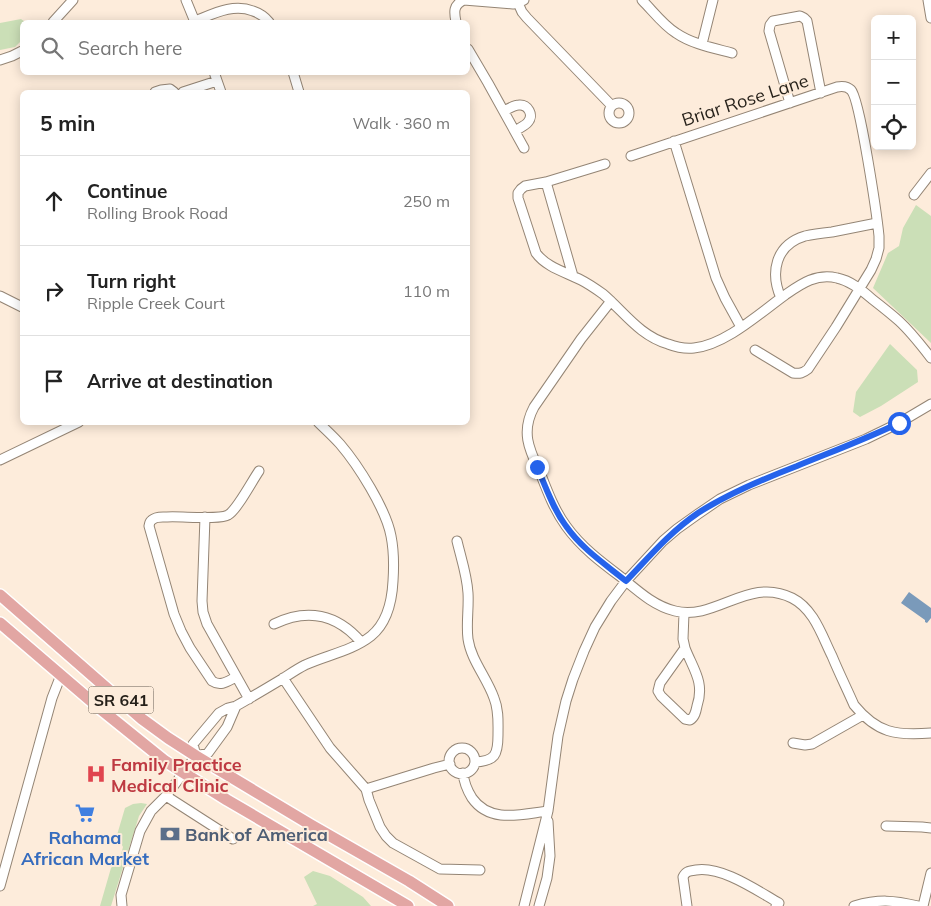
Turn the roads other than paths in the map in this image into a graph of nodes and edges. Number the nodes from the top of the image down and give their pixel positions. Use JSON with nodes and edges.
{"nodes":[{"id":1,"x":73,"y":0,"type":"edge"},
{"id":2,"x":186,"y":0,"type":"edge"},
{"id":3,"x":642,"y":0,"type":"edge"},
{"id":4,"x":714,"y":0,"type":"edge"},
{"id":5,"x":928,"y":0,"type":"edge"},
{"id":6,"x":521,"y":2,"type":"edge"},
{"id":7,"x":931,"y":18,"type":"edge"},
{"id":8,"x":55,"y":20,"type":"edge"},
{"id":9,"x":194,"y":20,"type":"edge"},
{"id":10,"x":200,"y":20,"type":"edge"},
{"id":11,"x":268,"y":20,"type":"edge"},
{"id":12,"x":456,"y":20,"type":"edge"},
{"id":13,"x":702,"y":44,"type":"junction"},
{"id":14,"x":20,"y":52,"type":"edge"},
{"id":15,"x":470,"y":52,"type":"edge"},
{"id":16,"x":732,"y":53,"type":"dead end"},
{"id":17,"x":0,"y":60,"type":"edge"},
{"id":18,"x":294,"y":75,"type":"edge"},
{"id":19,"x":215,"y":76,"type":"edge"},
{"id":20,"x":188,"y":90,"type":"edge"},
{"id":21,"x":220,"y":90,"type":"edge"},
{"id":22,"x":298,"y":90,"type":"edge"},
{"id":23,"x":821,"y":93,"type":"junction"},
{"id":24,"x":790,"y":103,"type":"junction"},
{"id":25,"x":612,"y":106,"type":"dead end"},
{"id":26,"x":504,"y":112,"type":"junction"},
{"id":27,"x":514,"y":131,"type":"junction"},
{"id":28,"x":674,"y":141,"type":"junction"},
{"id":29,"x":524,"y":148,"type":"dead end"},
{"id":30,"x":631,"y":156,"type":"dead end"},
{"id":31,"x":605,"y":164,"type":"dead end"},
{"id":32,"x":931,"y":173,"type":"edge"},
{"id":33,"x":546,"y":182,"type":"junction"},
{"id":34,"x":914,"y":195,"type":"dead end"},
{"id":35,"x":878,"y":223,"type":"junction"},
{"id":36,"x":573,"y":276,"type":"junction"},
{"id":37,"x":860,"y":289,"type":"junction"},
{"id":38,"x":0,"y":296,"type":"edge"},
{"id":39,"x":781,"y":298,"type":"junction"},
{"id":40,"x":611,"y":301,"type":"junction"},
{"id":41,"x":20,"y":306,"type":"edge"},
{"id":42,"x":742,"y":327,"type":"junction"},
{"id":43,"x":755,"y":350,"type":"dead end"},
{"id":44,"x":931,"y":358,"type":"edge"},
{"id":45,"x":931,"y":404,"type":"edge"},
{"id":46,"x":72,"y":425,"type":"edge"},
{"id":47,"x":321,"y":425,"type":"edge"},
{"id":48,"x":0,"y":460,"type":"edge"},
{"id":49,"x":259,"y":471,"type":"dead end"},
{"id":50,"x":205,"y":516,"type":"junction"},
{"id":51,"x":457,"y":541,"type":"dead end"},
{"id":52,"x":626,"y":581,"type":"junction"},
{"id":53,"x":0,"y":595,"type":"edge"},
{"id":54,"x":684,"y":613,"type":"junction"},
{"id":55,"x":0,"y":623,"type":"edge"},
{"id":56,"x":274,"y":624,"type":"dead end"},
{"id":57,"x":361,"y":642,"type":"junction"},
{"id":58,"x":685,"y":648,"type":"junction"},
{"id":59,"x":61,"y":675,"type":"junction"},
{"id":60,"x":236,"y":677,"type":"junction"},
{"id":61,"x":283,"y":678,"type":"junction"},
{"id":62,"x":249,"y":699,"type":"junction"},
{"id":63,"x":236,"y":706,"type":"junction"},
{"id":64,"x":863,"y":715,"type":"junction"},
{"id":65,"x":931,"y":733,"type":"edge"},
{"id":66,"x":793,"y":742,"type":"dead end"},
{"id":67,"x":196,"y":756,"type":"junction"},
{"id":68,"x":475,"y":762,"type":"junction"},
{"id":69,"x":450,"y":764,"type":"junction"},
{"id":70,"x":184,"y":773,"type":"junction"},
{"id":71,"x":463,"y":774,"type":"junction"},
{"id":72,"x":366,"y":789,"type":"junction"},
{"id":73,"x":166,"y":796,"type":"junction"},
{"id":74,"x":548,"y":810,"type":"junction"},
{"id":75,"x":886,"y":826,"type":"dead end"},
{"id":76,"x":931,"y":828,"type":"edge"},
{"id":77,"x":232,"y":839,"type":"dead end"},
{"id":78,"x":480,"y":870,"type":"dead end"},
{"id":79,"x":931,"y":873,"type":"edge"},
{"id":80,"x":0,"y":886,"type":"edge"},
{"id":81,"x":780,"y":905,"type":"edge"},
{"id":82,"x":122,"y":906,"type":"edge"},
{"id":83,"x":408,"y":906,"type":"edge"},
{"id":84,"x":448,"y":906,"type":"edge"},
{"id":85,"x":524,"y":906,"type":"edge"},
{"id":86,"x":539,"y":906,"type":"edge"},
{"id":87,"x":687,"y":906,"type":"edge"},
{"id":88,"x":854,"y":906,"type":"edge"},
{"id":89,"x":918,"y":906,"type":"edge"},
{"id":90,"x":923,"y":906,"type":"edge"}],
"edges":[{"from":1,"to":8,"type":"street"},
{"from":2,"to":9,"type":"street"},
{"from":3,"to":13,"type":"street"},
{"from":4,"to":13,"type":"street"},
{"from":5,"to":7,"type":"street"},
{"from":6,"to":12,"type":"street"},
{"from":6,"to":25,"type":"street"},
{"from":10,"to":11,"type":"street"},
{"from":13,"to":16,"type":"street"},
{"from":14,"to":17,"type":"street"},
{"from":15,"to":26,"type":"street"},
{"from":18,"to":22,"type":"street"},
{"from":19,"to":20,"type":"street"},
{"from":19,"to":21,"type":"street"},
{"from":23,"to":24,"type":"street","name":"Briar Rose Lane"},
{"from":23,"to":24,"type":"street"},
{"from":23,"to":35,"type":"street","name":"Briar Rose Lane"},
{"from":24,"to":28,"type":"street","name":"Briar Rose Lane"},
{"from":26,"to":27,"type":"street"},
{"from":26,"to":27,"type":"street"},
{"from":27,"to":29,"type":"street"},
{"from":28,"to":30,"type":"street"},
{"from":28,"to":42,"type":"street","name":"Briar Rose Lane"},
{"from":31,"to":33,"type":"street"},
{"from":32,"to":34,"type":"street"},
{"from":33,"to":36,"type":"street"},
{"from":33,"to":36,"type":"street"},
{"from":35,"to":37,"type":"street"},
{"from":35,"to":39,"type":"street"},
{"from":36,"to":40,"type":"street"},
{"from":37,"to":39,"type":"street"},
{"from":37,"to":43,"type":"street"},
{"from":37,"to":44,"type":"street"},
{"from":38,"to":41,"type":"street"},
{"from":39,"to":42,"type":"street"},
{"from":40,"to":42,"type":"street"},
{"from":40,"to":52,"type":"street"},
{"from":45,"to":52,"type":"street"},
{"from":46,"to":48,"type":"street"},
{"from":47,"to":57,"type":"street"},
{"from":49,"to":50,"type":"street"},
{"from":50,"to":60,"type":"street"},
{"from":50,"to":60,"type":"street"},
{"from":51,"to":68,"type":"street"},
{"from":52,"to":54,"type":"street"},
{"from":52,"to":74,"type":"street"},
{"from":53,"to":67,"type":"main road","number":"SR 641"},
{"from":54,"to":58,"type":"street"},
{"from":54,"to":64,"type":"street"},
{"from":55,"to":59,"type":"main road","number":"SR 641"},
{"from":56,"to":57,"type":"street"},
{"from":57,"to":61,"type":"street"},
{"from":58,"to":58,"type":"street"},
{"from":59,"to":70,"type":"main road","number":"SR 641"},
{"from":59,"to":80,"type":"street"},
{"from":60,"to":62,"type":"street"},
{"from":61,"to":62,"type":"street"},
{"from":61,"to":72,"type":"street"},
{"from":62,"to":63,"type":"street"},
{"from":63,"to":67,"type":"street"},
{"from":63,"to":67,"type":"street"},
{"from":64,"to":65,"type":"street"},
{"from":64,"to":66,"type":"street"},
{"from":67,"to":70,"type":"street"},
{"from":67,"to":84,"type":"main road","number":"SR 641"},
{"from":68,"to":69,"type":"street"},
{"from":68,"to":71,"type":"street"},
{"from":69,"to":71,"type":"street"},
{"from":69,"to":72,"type":"street"},
{"from":70,"to":73,"type":"street"},
{"from":70,"to":83,"type":"main road","number":"SR 641"},
{"from":71,"to":74,"type":"street"},
{"from":72,"to":78,"type":"street"},
{"from":73,"to":77,"type":"street"},
{"from":73,"to":82,"type":"street"},
{"from":74,"to":85,"type":"street"},
{"from":74,"to":86,"type":"street"},
{"from":75,"to":76,"type":"street"},
{"from":79,"to":90,"type":"street"},
{"from":81,"to":87,"type":"street"},
{"from":88,"to":89,"type":"street"}]}
